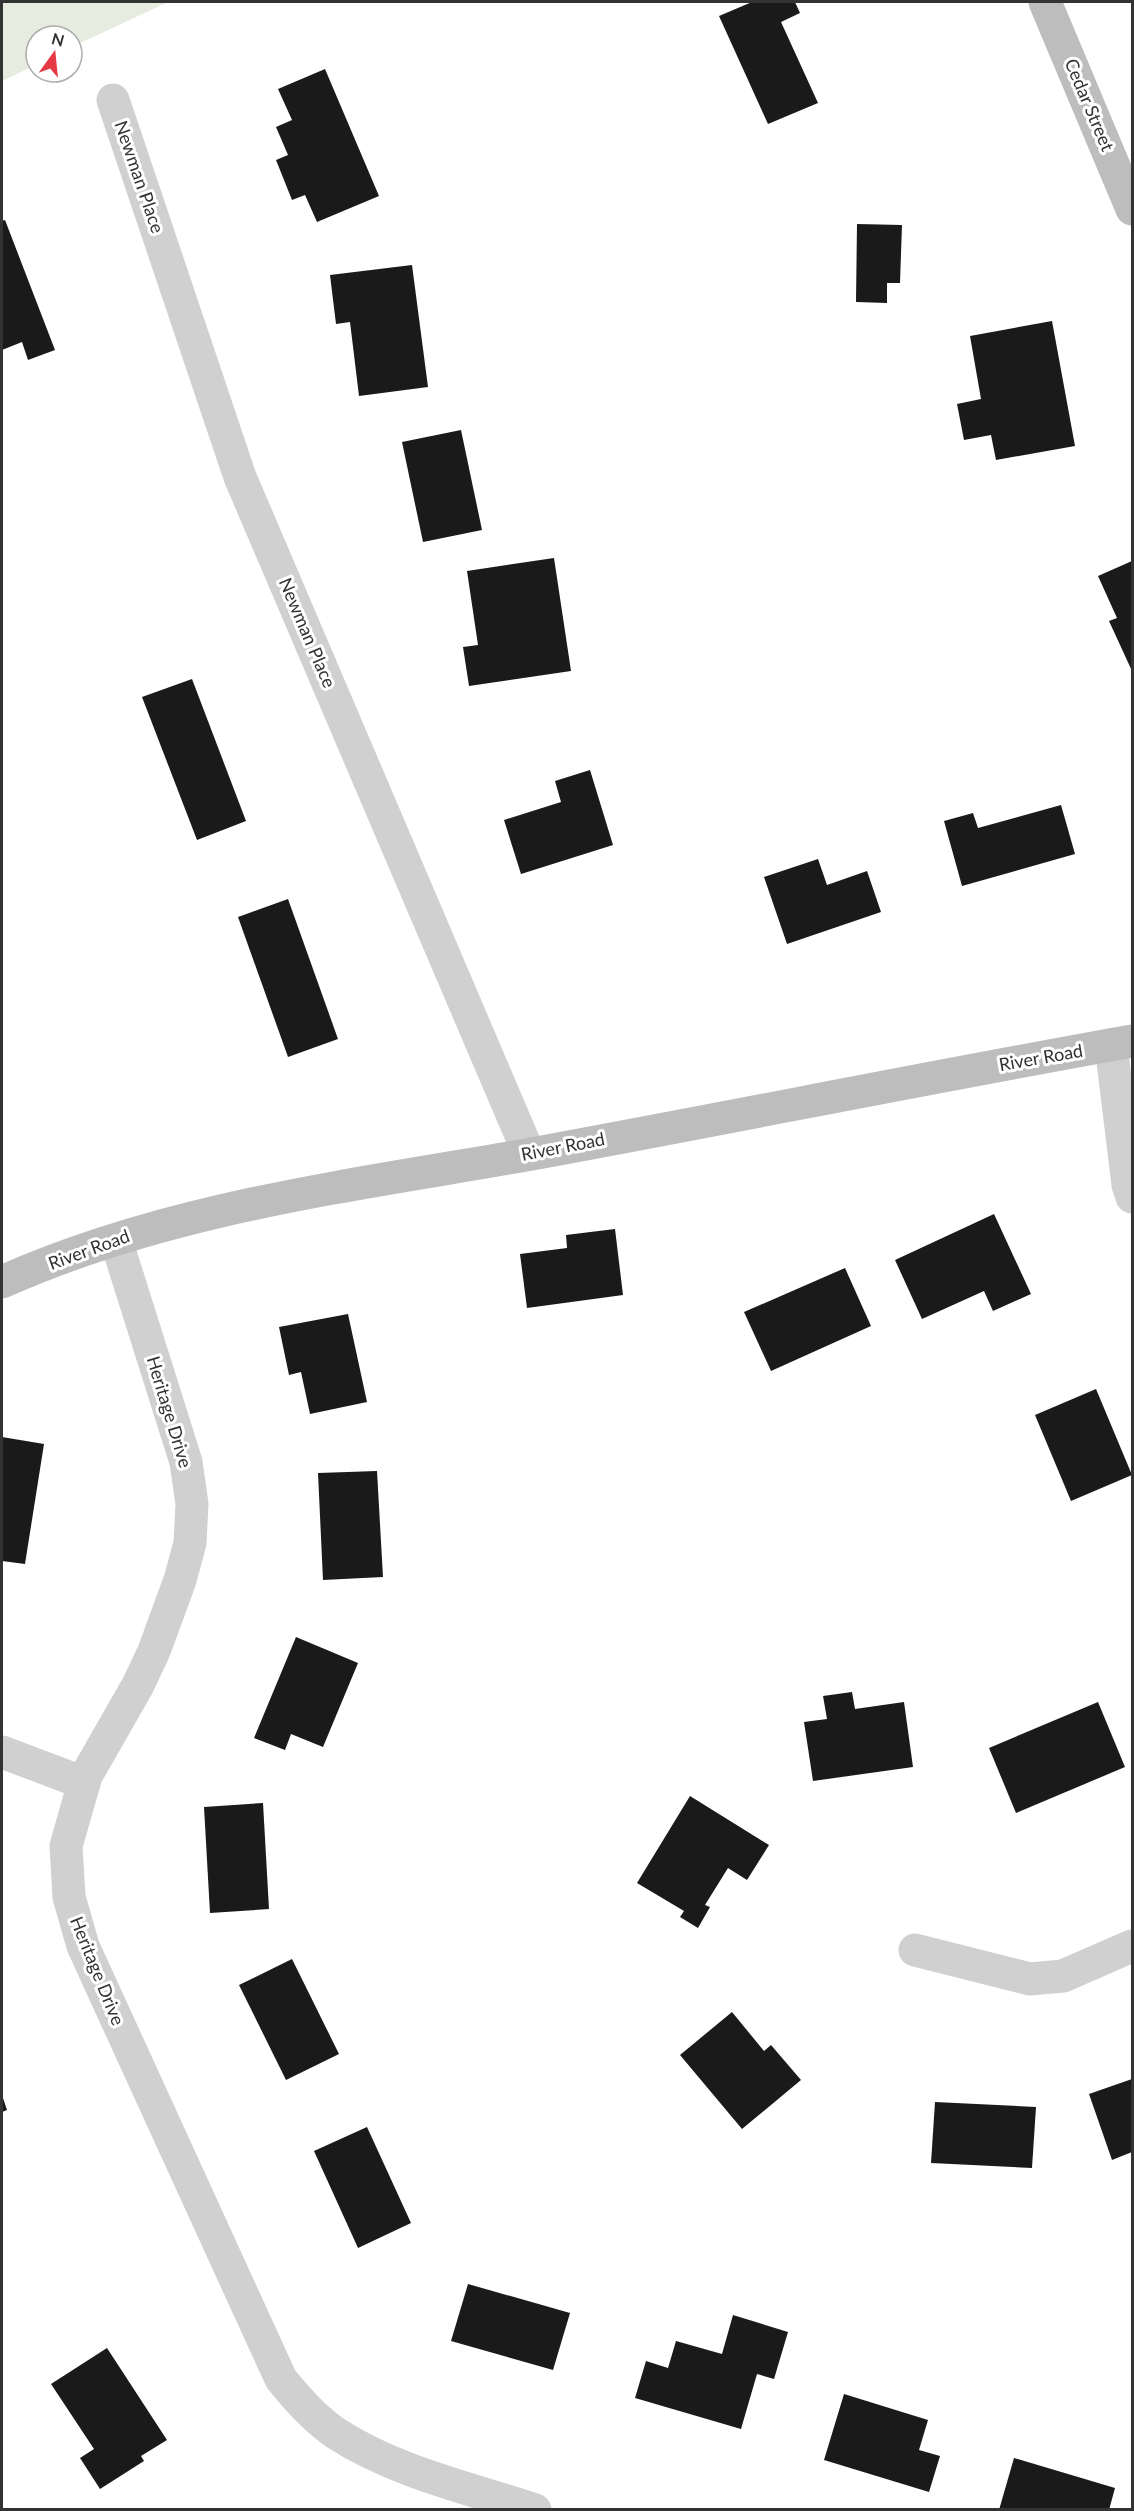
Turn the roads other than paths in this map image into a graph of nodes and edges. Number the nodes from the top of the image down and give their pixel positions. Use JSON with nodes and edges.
{"nodes":[{"id":1,"x":1045,"y":2,"type":"edge"},
{"id":2,"x":114,"y":100,"type":"dead end"},
{"id":3,"x":1132,"y":208,"type":"edge"},
{"id":4,"x":1122,"y":1043,"type":"edge"},
{"id":5,"x":529,"y":1154,"type":"junction"},
{"id":6,"x":1132,"y":1197,"type":"edge"},
{"id":7,"x":116,"y":1240,"type":"junction"},
{"id":8,"x":2,"y":1282,"type":"edge"},
{"id":9,"x":2,"y":1752,"type":"edge"},
{"id":10,"x":84,"y":1783,"type":"junction"},
{"id":11,"x":1132,"y":1946,"type":"edge"},
{"id":12,"x":915,"y":1950,"type":"dead end"},
{"id":13,"x":535,"y":2510,"type":"edge"}],
"edges":[{"from":1,"to":3,"type":"street","name":"Cedar Street"},
{"from":2,"to":5,"type":"street","name":"Newman Place"},
{"from":4,"to":5,"type":"street","name":"River Road"},
{"from":4,"to":6,"type":"street"},
{"from":5,"to":7,"type":"street","name":"River Road"},
{"from":7,"to":8,"type":"street","name":"River Road"},
{"from":7,"to":10,"type":"street","name":"Heritage Drive"},
{"from":9,"to":10,"type":"street"},
{"from":10,"to":13,"type":"street","name":"Heritage Drive"},
{"from":11,"to":12,"type":"street"}]}
